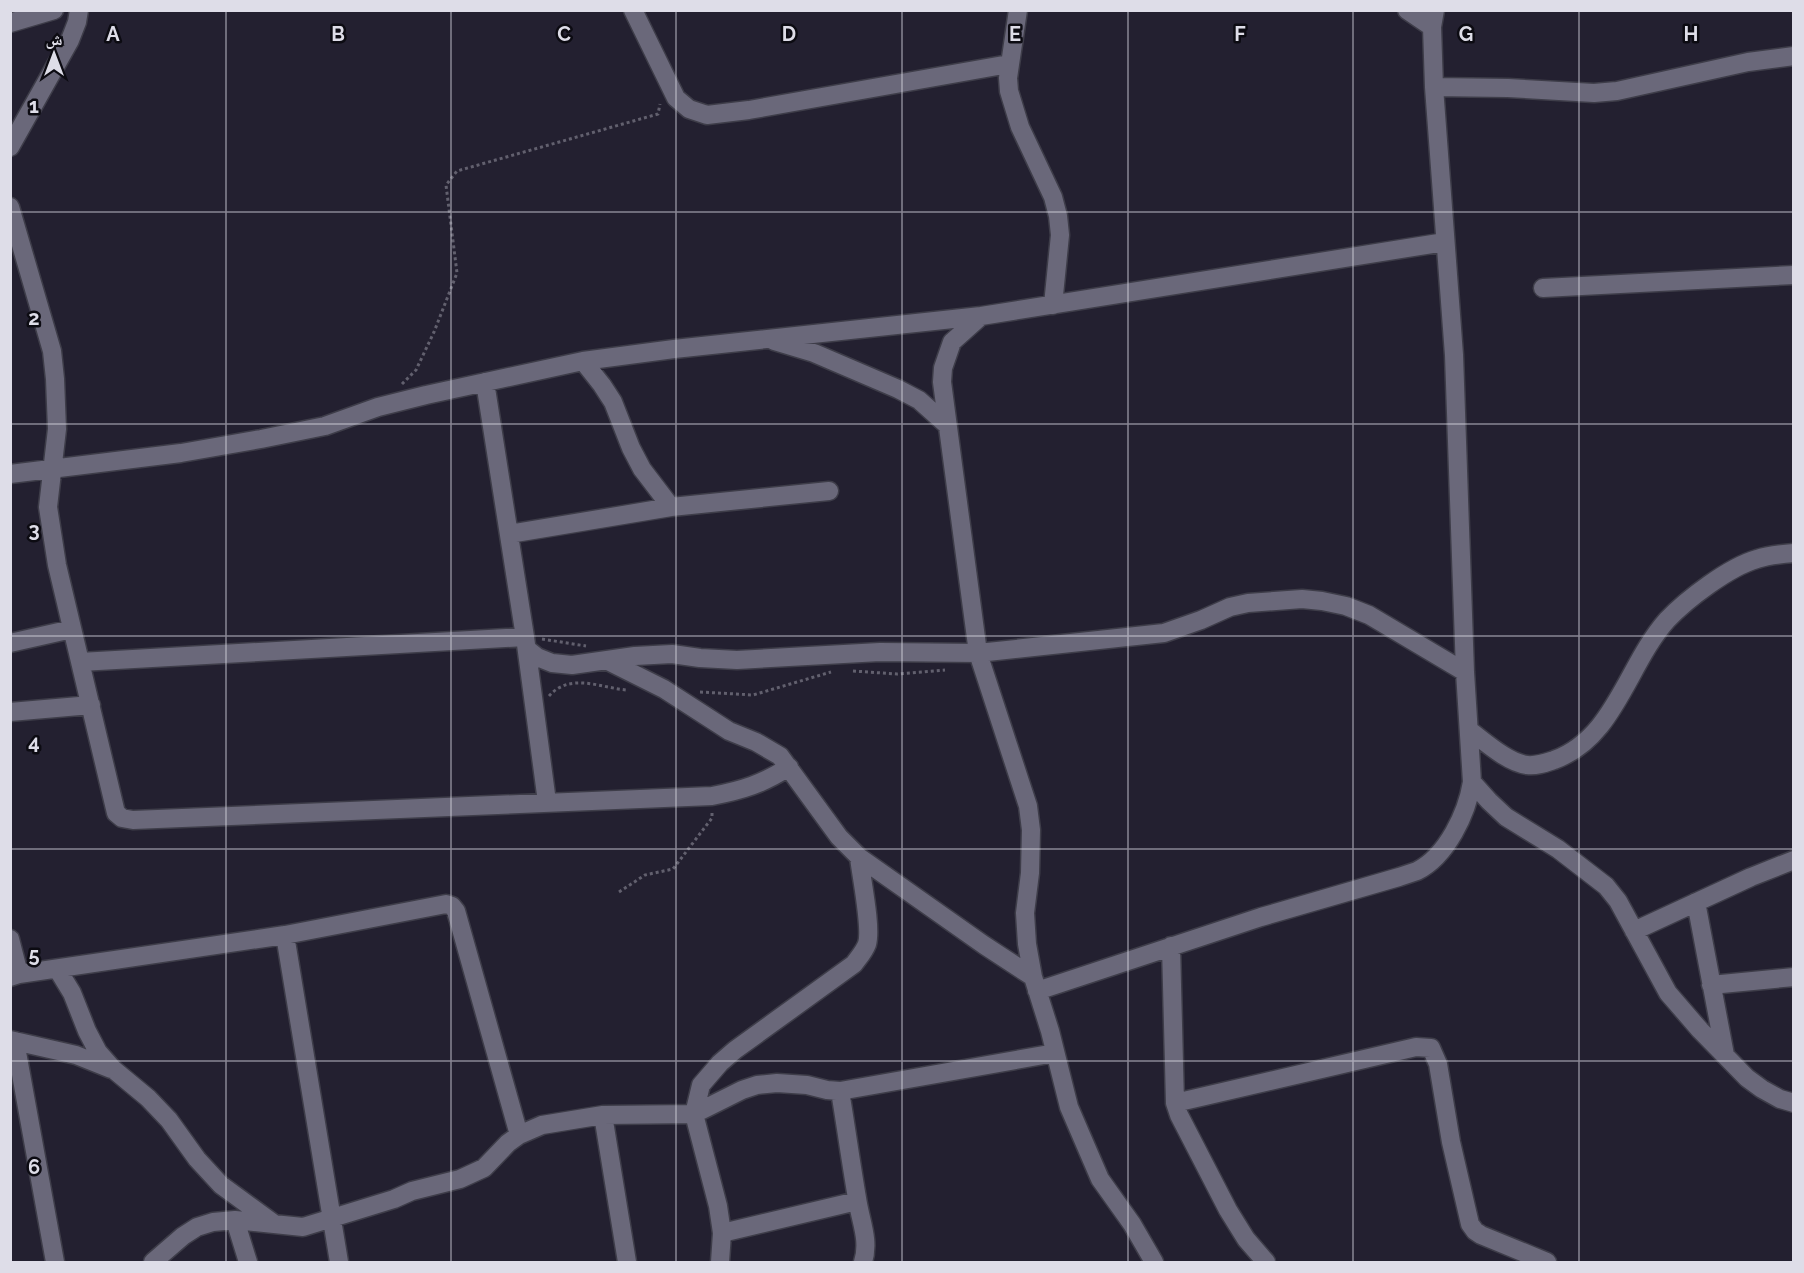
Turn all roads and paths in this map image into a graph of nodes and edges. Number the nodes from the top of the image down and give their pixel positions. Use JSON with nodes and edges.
{"nodes":[{"id":1,"x":54,"y":10,"type":"edge"},
{"id":2,"x":79,"y":10,"type":"edge"},
{"id":3,"x":633,"y":10,"type":"edge"},
{"id":4,"x":1018,"y":10,"type":"edge"},
{"id":5,"x":1407,"y":10,"type":"edge"},
{"id":6,"x":1434,"y":19,"type":"edge"},
{"id":7,"x":10,"y":23,"type":"edge"},
{"id":8,"x":1794,"y":56,"type":"edge"},
{"id":9,"x":1009,"y":64,"type":"junction"},
{"id":10,"x":1434,"y":87,"type":"junction"},
{"id":11,"x":660,"y":103,"type":"dead end"},
{"id":12,"x":10,"y":147,"type":"edge"},
{"id":13,"x":10,"y":207,"type":"edge"},
{"id":14,"x":1445,"y":242,"type":"junction"},
{"id":15,"x":1794,"y":275,"type":"edge"},
{"id":16,"x":1543,"y":288,"type":"dead end"},
{"id":17,"x":1053,"y":305,"type":"junction"},
{"id":18,"x":981,"y":316,"type":"junction"},
{"id":19,"x":766,"y":339,"type":"junction"},
{"id":20,"x":583,"y":361,"type":"junction"},
{"id":21,"x":486,"y":382,"type":"junction"},
{"id":22,"x":395,"y":391,"type":"dead end"},
{"id":23,"x":947,"y":425,"type":"junction"},
{"id":24,"x":52,"y":468,"type":"junction"},
{"id":25,"x":10,"y":474,"type":"edge"},
{"id":26,"x":829,"y":491,"type":"dead end"},
{"id":27,"x":670,"y":507,"type":"junction"},
{"id":28,"x":509,"y":534,"type":"junction"},
{"id":29,"x":1794,"y":553,"type":"edge"},
{"id":30,"x":72,"y":629,"type":"junction"},
{"id":31,"x":10,"y":643,"type":"edge"},
{"id":32,"x":526,"y":643,"type":"junction"},
{"id":33,"x":978,"y":652,"type":"junction"},
{"id":34,"x":606,"y":660,"type":"junction"},
{"id":35,"x":80,"y":662,"type":"junction"},
{"id":36,"x":1465,"y":672,"type":"junction"},
{"id":37,"x":91,"y":705,"type":"junction"},
{"id":38,"x":10,"y":712,"type":"edge"},
{"id":39,"x":1469,"y":730,"type":"junction"},
{"id":40,"x":789,"y":767,"type":"junction"},
{"id":41,"x":1472,"y":782,"type":"junction"},
{"id":42,"x":712,"y":796,"type":"junction"},
{"id":43,"x":547,"y":802,"type":"junction"},
{"id":44,"x":859,"y":857,"type":"junction"},
{"id":45,"x":1794,"y":860,"type":"edge"},
{"id":46,"x":619,"y":892,"type":"dead end"},
{"id":47,"x":1696,"y":902,"type":"junction"},
{"id":48,"x":1634,"y":931,"type":"junction"},
{"id":49,"x":285,"y":935,"type":"junction"},
{"id":50,"x":10,"y":939,"type":"edge"},
{"id":51,"x":1171,"y":946,"type":"junction"},
{"id":52,"x":58,"y":970,"type":"junction"},
{"id":53,"x":15,"y":976,"type":"edge"},
{"id":54,"x":1794,"y":977,"type":"edge"},
{"id":55,"x":1035,"y":984,"type":"junction"},
{"id":56,"x":1712,"y":985,"type":"junction"},
{"id":57,"x":13,"y":1041,"type":"edge"},
{"id":58,"x":1055,"y":1053,"type":"junction"},
{"id":59,"x":1725,"y":1055,"type":"junction"},
{"id":60,"x":113,"y":1069,"type":"junction"},
{"id":61,"x":840,"y":1091,"type":"junction"},
{"id":62,"x":1175,"y":1103,"type":"junction"},
{"id":63,"x":1794,"y":1103,"type":"edge"},
{"id":64,"x":694,"y":1114,"type":"junction"},
{"id":65,"x":603,"y":1115,"type":"junction"},
{"id":66,"x":519,"y":1135,"type":"junction"},
{"id":67,"x":857,"y":1201,"type":"junction"},
{"id":68,"x":332,"y":1219,"type":"junction"},
{"id":69,"x":235,"y":1220,"type":"junction"},
{"id":70,"x":275,"y":1224,"type":"junction"},
{"id":71,"x":722,"y":1233,"type":"junction"},
{"id":72,"x":55,"y":1263,"type":"edge"},
{"id":73,"x":153,"y":1263,"type":"edge"},
{"id":74,"x":248,"y":1263,"type":"edge"},
{"id":75,"x":339,"y":1263,"type":"edge"},
{"id":76,"x":627,"y":1263,"type":"edge"},
{"id":77,"x":720,"y":1263,"type":"edge"},
{"id":78,"x":863,"y":1263,"type":"edge"},
{"id":79,"x":1154,"y":1263,"type":"edge"},
{"id":80,"x":1266,"y":1263,"type":"edge"},
{"id":81,"x":1547,"y":1263,"type":"edge"}],
"edges":[{"from":1,"to":7,"type":"street"},
{"from":2,"to":12,"type":"street"},
{"from":3,"to":9,"type":"street"},
{"from":4,"to":9,"type":"street"},
{"from":5,"to":6,"type":"street"},
{"from":6,"to":10,"type":"street"},
{"from":8,"to":10,"type":"street"},
{"from":9,"to":17,"type":"street"},
{"from":10,"to":14,"type":"street"},
{"from":11,"to":22,"type":"path"},
{"from":13,"to":24,"type":"street"},
{"from":14,"to":17,"type":"street"},
{"from":14,"to":36,"type":"street"},
{"from":15,"to":16,"type":"street"},
{"from":17,"to":18,"type":"street"},
{"from":18,"to":19,"type":"street"},
{"from":18,"to":23,"type":"street"},
{"from":19,"to":20,"type":"street"},
{"from":19,"to":23,"type":"street"},
{"from":20,"to":21,"type":"street"},
{"from":20,"to":27,"type":"street"},
{"from":21,"to":24,"type":"street"},
{"from":21,"to":28,"type":"street"},
{"from":23,"to":33,"type":"street"},
{"from":24,"to":25,"type":"street"},
{"from":24,"to":30,"type":"street"},
{"from":26,"to":27,"type":"street"},
{"from":27,"to":28,"type":"street"},
{"from":28,"to":32,"type":"street"},
{"from":29,"to":39,"type":"street"},
{"from":30,"to":31,"type":"street"},
{"from":30,"to":35,"type":"street"},
{"from":32,"to":34,"type":"street"},
{"from":32,"to":35,"type":"street"},
{"from":32,"to":43,"type":"street"},
{"from":33,"to":34,"type":"street"},
{"from":33,"to":36,"type":"street"},
{"from":33,"to":55,"type":"street"},
{"from":34,"to":40,"type":"street"},
{"from":35,"to":37,"type":"street"},
{"from":36,"to":39,"type":"street"},
{"from":37,"to":38,"type":"street"},
{"from":37,"to":43,"type":"street"},
{"from":39,"to":41,"type":"street"},
{"from":40,"to":42,"type":"street"},
{"from":40,"to":44,"type":"street"},
{"from":41,"to":48,"type":"street"},
{"from":41,"to":51,"type":"street"},
{"from":42,"to":43,"type":"street"},
{"from":42,"to":46,"type":"path"},
{"from":44,"to":55,"type":"street"},
{"from":44,"to":64,"type":"street"},
{"from":45,"to":47,"type":"street"},
{"from":47,"to":48,"type":"street"},
{"from":47,"to":56,"type":"street"},
{"from":48,"to":59,"type":"street"},
{"from":49,"to":52,"type":"street"},
{"from":49,"to":66,"type":"street"},
{"from":49,"to":68,"type":"street"},
{"from":50,"to":53,"type":"street"},
{"from":51,"to":55,"type":"street"},
{"from":51,"to":62,"type":"street"},
{"from":52,"to":53,"type":"street"},
{"from":52,"to":60,"type":"street"},
{"from":54,"to":56,"type":"street"},
{"from":55,"to":58,"type":"street"},
{"from":56,"to":59,"type":"street"},
{"from":57,"to":60,"type":"street"},
{"from":57,"to":72,"type":"street"},
{"from":58,"to":61,"type":"street"},
{"from":58,"to":79,"type":"street"},
{"from":59,"to":63,"type":"street"},
{"from":60,"to":70,"type":"street"},
{"from":61,"to":64,"type":"street"},
{"from":61,"to":67,"type":"street"},
{"from":62,"to":80,"type":"street"},
{"from":62,"to":81,"type":"street"},
{"from":64,"to":65,"type":"street"},
{"from":64,"to":71,"type":"street"},
{"from":65,"to":66,"type":"street"},
{"from":65,"to":76,"type":"street"},
{"from":66,"to":68,"type":"street"},
{"from":67,"to":71,"type":"street"},
{"from":67,"to":78,"type":"street"},
{"from":68,"to":70,"type":"street"},
{"from":68,"to":75,"type":"street"},
{"from":69,"to":70,"type":"street"},
{"from":69,"to":73,"type":"street"},
{"from":69,"to":74,"type":"street"},
{"from":71,"to":77,"type":"street"}]}
